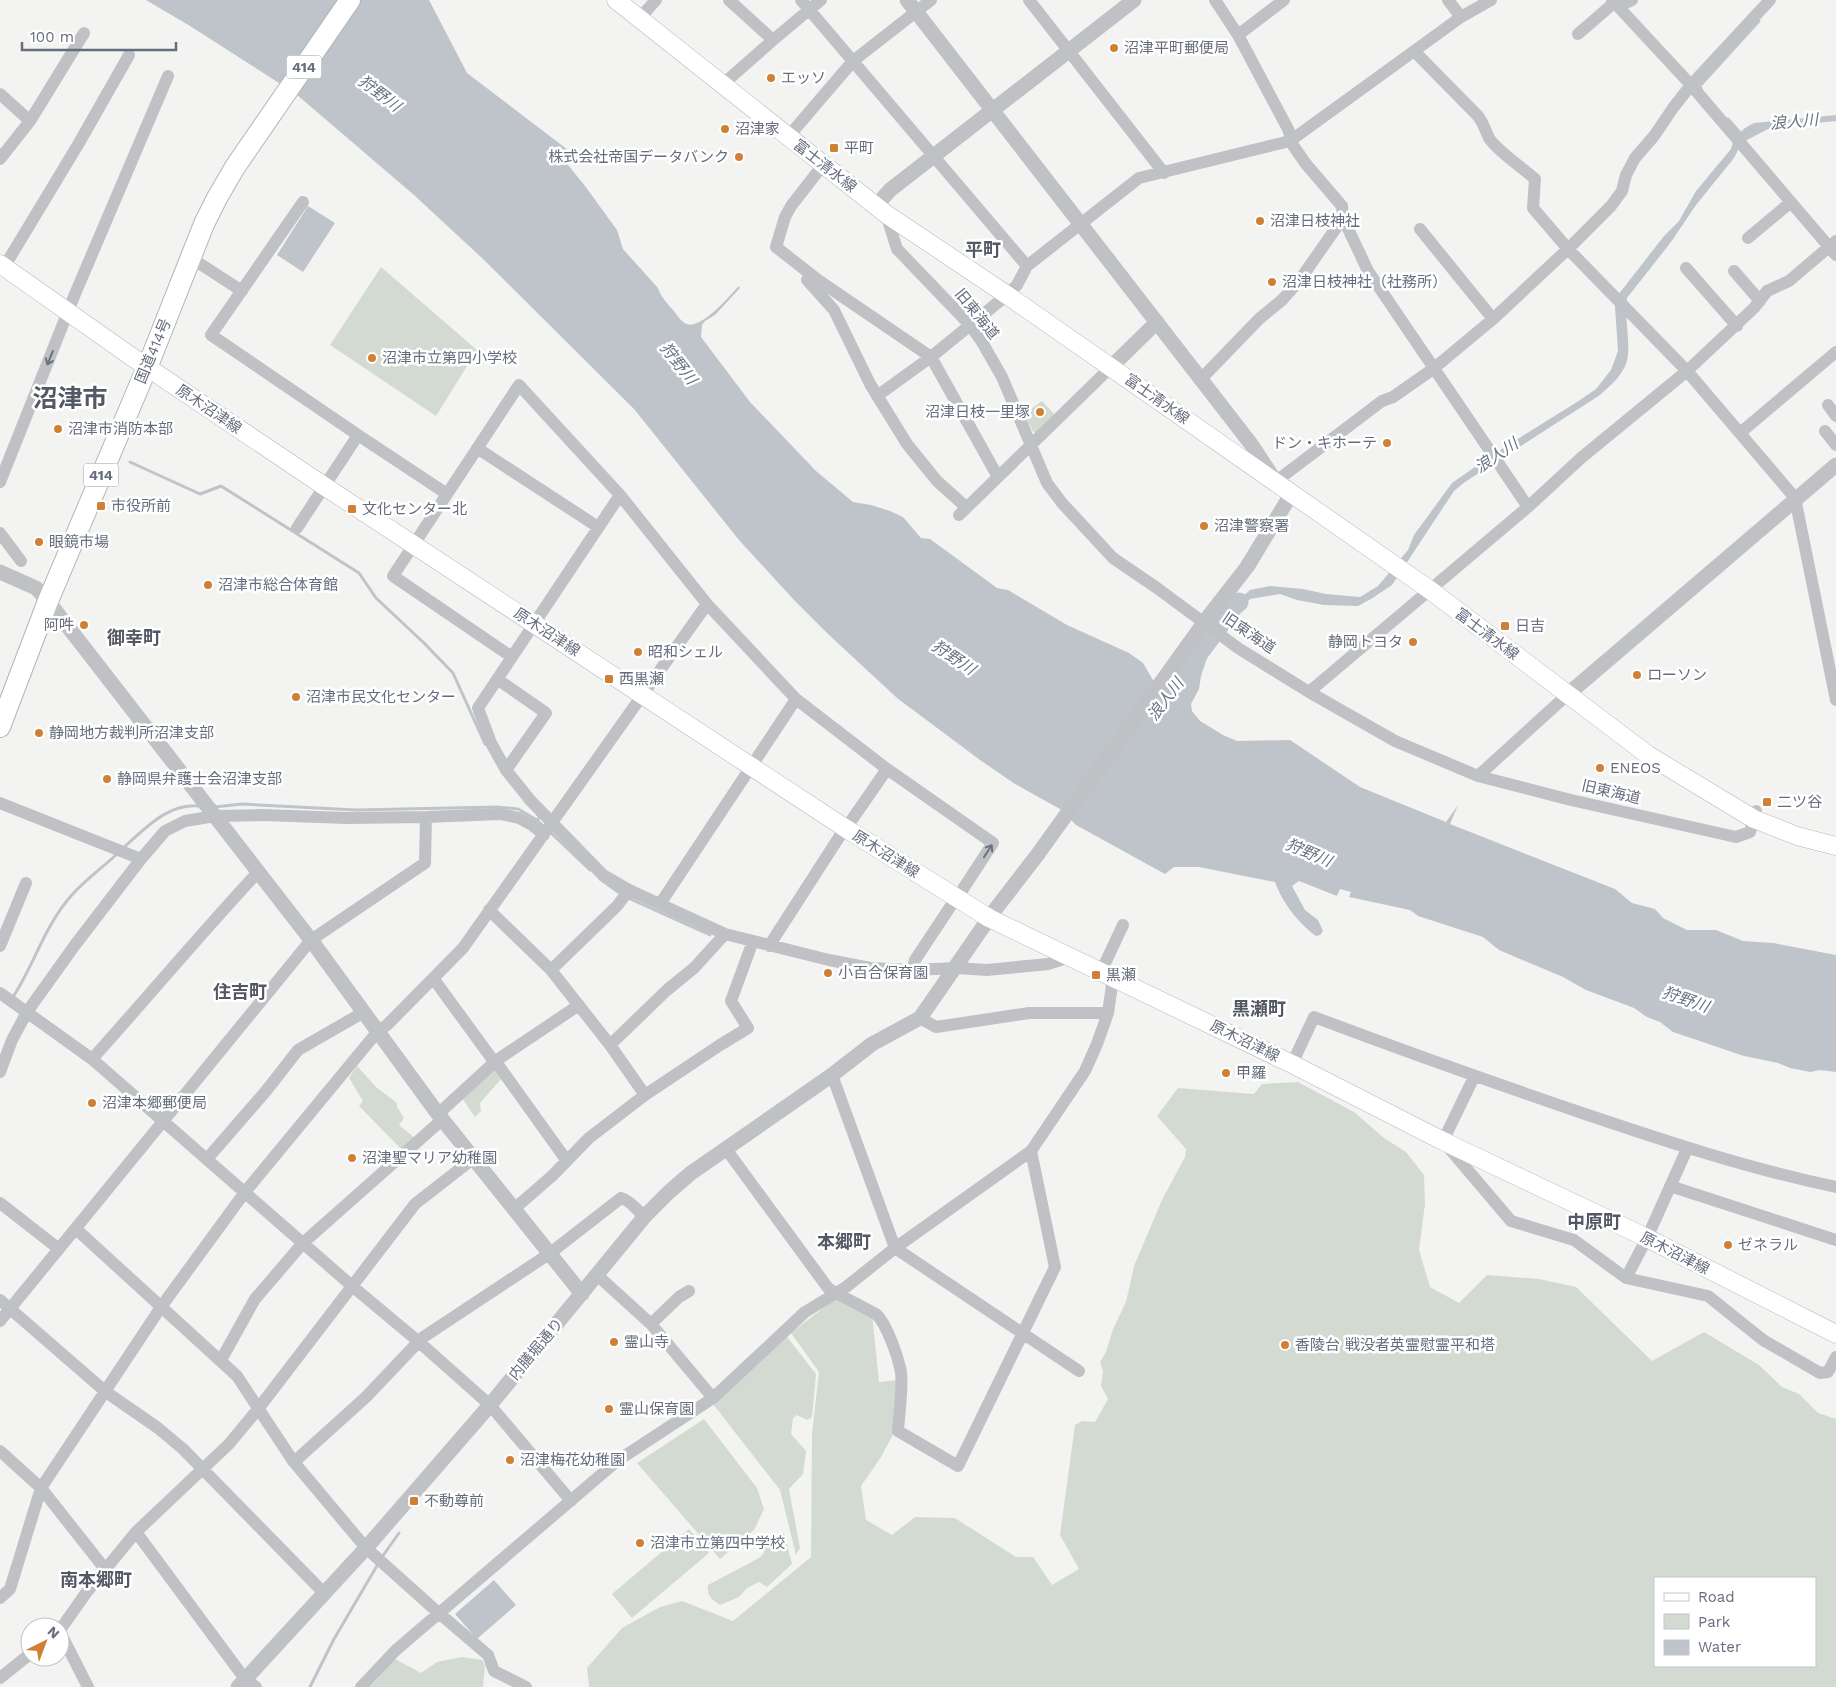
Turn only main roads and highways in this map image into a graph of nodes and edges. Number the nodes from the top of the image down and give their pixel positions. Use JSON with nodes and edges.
{"nodes":[{"id":1,"x":350,"y":0,"type":"edge"},
{"id":2,"x":616,"y":0,"type":"edge"},
{"id":3,"x":3,"y":258,"type":"edge"},
{"id":4,"x":149,"y":362,"type":"junction"},
{"id":5,"x":0,"y":727,"type":"edge"},
{"id":6,"x":1755,"y":815,"type":"junction"},
{"id":7,"x":1836,"y":836,"type":"edge"},
{"id":8,"x":1836,"y":846,"type":"edge"},
{"id":9,"x":991,"y":914,"type":"junction"},
{"id":10,"x":1106,"y":971,"type":"junction"},
{"id":11,"x":1648,"y":1234,"type":"junction"},
{"id":12,"x":1836,"y":1322,"type":"edge"},
{"id":13,"x":1836,"y":1334,"type":"edge"}],
"edges":[{"from":1,"to":4,"type":"highway","name":"国道414号","number":"414"},
{"from":2,"to":6,"type":"main road","name":"富士清水線"},
{"from":3,"to":4,"type":"main road","name":"原木沼津線"},
{"from":4,"to":5,"type":"highway","name":"国道414号","number":"414"},
{"from":4,"to":9,"type":"main road","name":"原木沼津線"},
{"from":6,"to":7,"type":"main road","name":"富士清水線"},
{"from":6,"to":8,"type":"main road","name":"富士清水線"},
{"from":9,"to":10,"type":"main road","name":"原木沼津線"},
{"from":9,"to":10,"type":"main road","name":"原木沼津線"},
{"from":10,"to":11,"type":"main road","name":"原木沼津線"},
{"from":11,"to":12,"type":"main road","name":"原木沼津線"},
{"from":11,"to":13,"type":"main road","name":"原木沼津線"}]}
